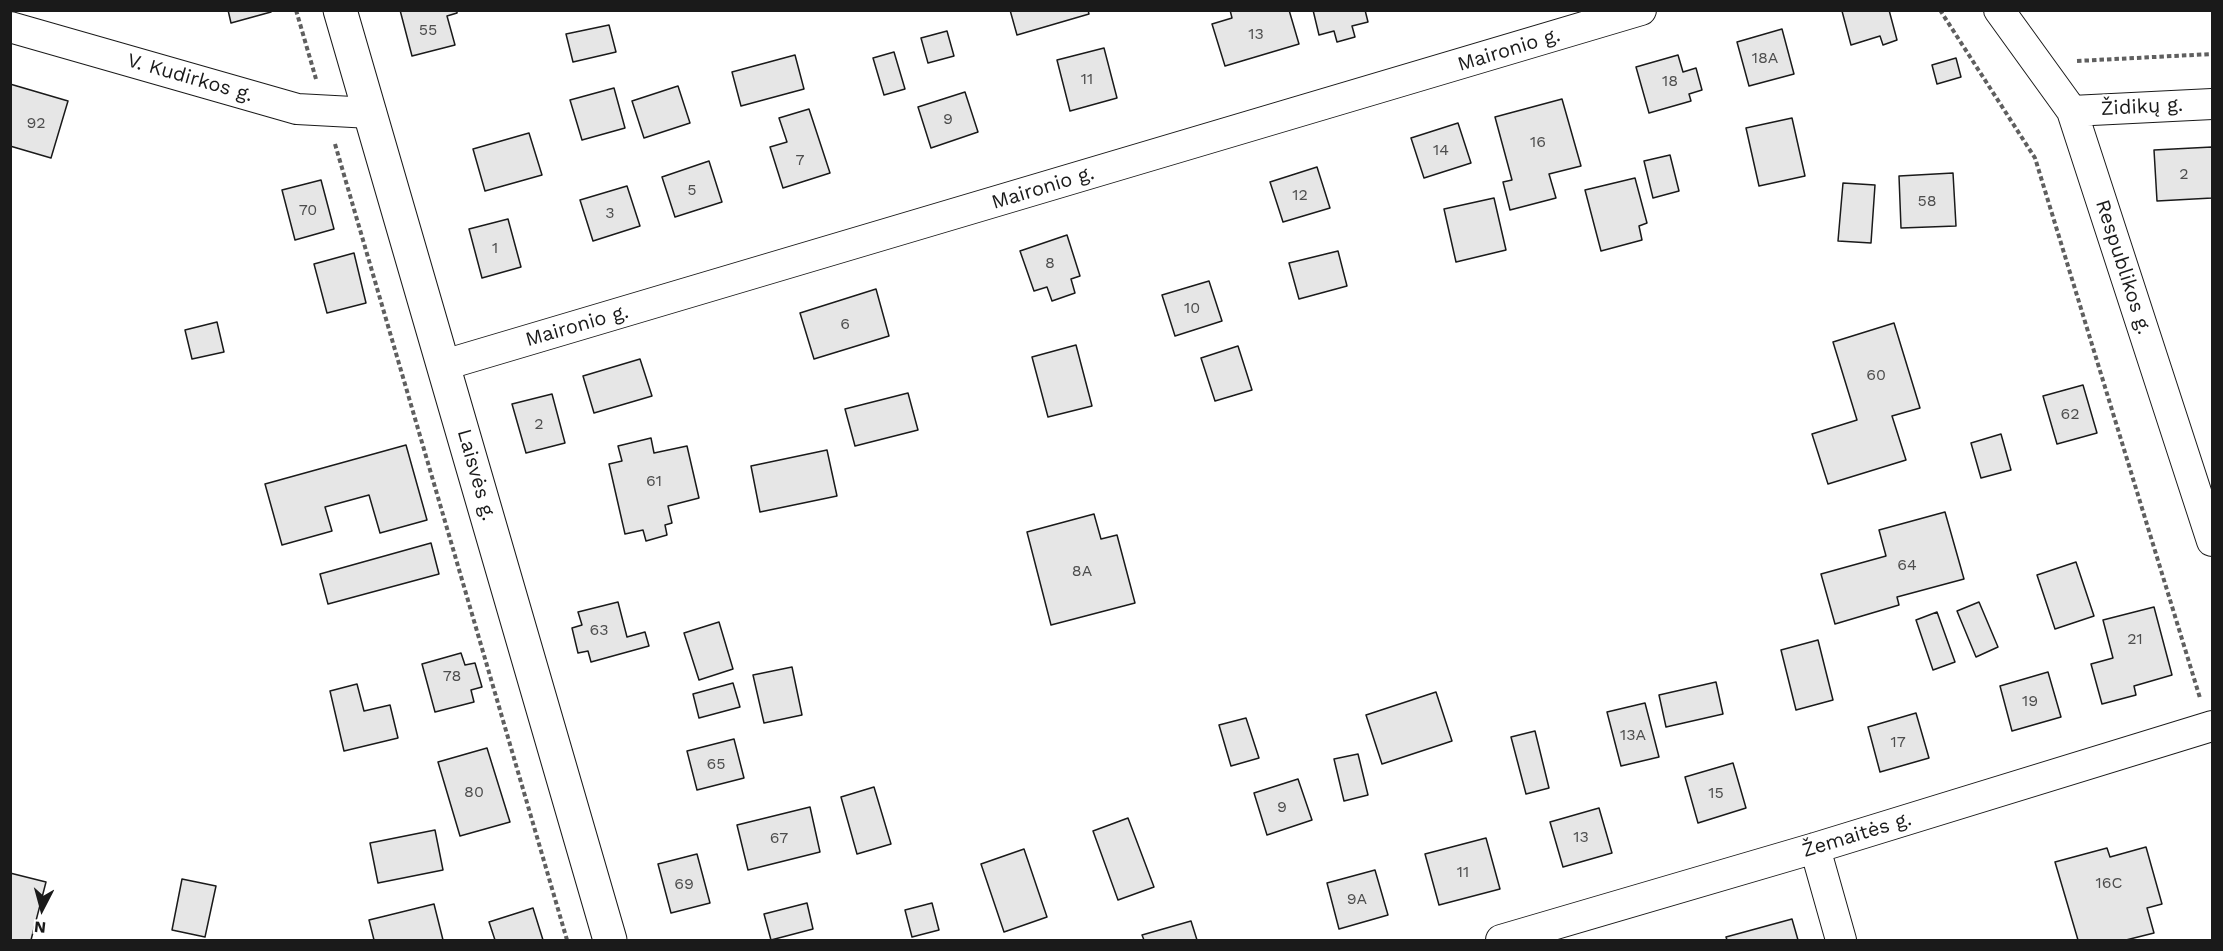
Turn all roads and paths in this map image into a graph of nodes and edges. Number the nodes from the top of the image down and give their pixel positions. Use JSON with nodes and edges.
{"nodes":[{"id":1,"x":296,"y":10,"type":"edge"},
{"id":2,"x":340,"y":10,"type":"edge"},
{"id":3,"x":1641,"y":10,"type":"edge"},
{"id":4,"x":1940,"y":10,"type":"edge"},
{"id":5,"x":1999,"y":10,"type":"edge"},
{"id":6,"x":10,"y":27,"type":"edge"},
{"id":7,"x":2212,"y":54,"type":"edge"},
{"id":8,"x":2071,"y":62,"type":"dead end"},
{"id":9,"x":2212,"y":104,"type":"edge"},
{"id":10,"x":325,"y":111,"type":"junction"},
{"id":11,"x":2072,"y":111,"type":"junction"},
{"id":12,"x":371,"y":113,"type":"junction"},
{"id":13,"x":444,"y":365,"type":"junction"},
{"id":14,"x":2212,"y":542,"type":"edge"},
{"id":15,"x":2211,"y":726,"type":"edge"},
{"id":16,"x":1815,"y":848,"type":"junction"},
{"id":17,"x":567,"y":940,"type":"edge"},
{"id":18,"x":610,"y":940,"type":"edge"},
{"id":19,"x":1501,"y":940,"type":"edge"},
{"id":20,"x":1841,"y":940,"type":"edge"}],
"edges":[{"from":1,"to":10,"type":"path"},
{"from":2,"to":12,"type":"main road","name":"Laisvės g."},
{"from":3,"to":13,"type":"street","name":"Maironio g."},
{"from":4,"to":15,"type":"path"},
{"from":5,"to":11,"type":"street","name":"Respublikos g."},
{"from":6,"to":10,"type":"street","name":"V. Kudirkos g."},
{"from":7,"to":8,"type":"path"},
{"from":9,"to":11,"type":"street","name":"Židikų g."},
{"from":10,"to":12,"type":"street","name":"V. Kudirkos g."},
{"from":10,"to":17,"type":"path"},
{"from":11,"to":14,"type":"street","name":"Respublikos g."},
{"from":12,"to":13,"type":"main road","name":"Laisvės g."},
{"from":13,"to":18,"type":"main road","name":"Laisvės g."},
{"from":15,"to":16,"type":"street","name":"Žemaitės g."},
{"from":16,"to":19,"type":"street","name":"Žemaitės g."},
{"from":16,"to":20,"type":"street"}]}
